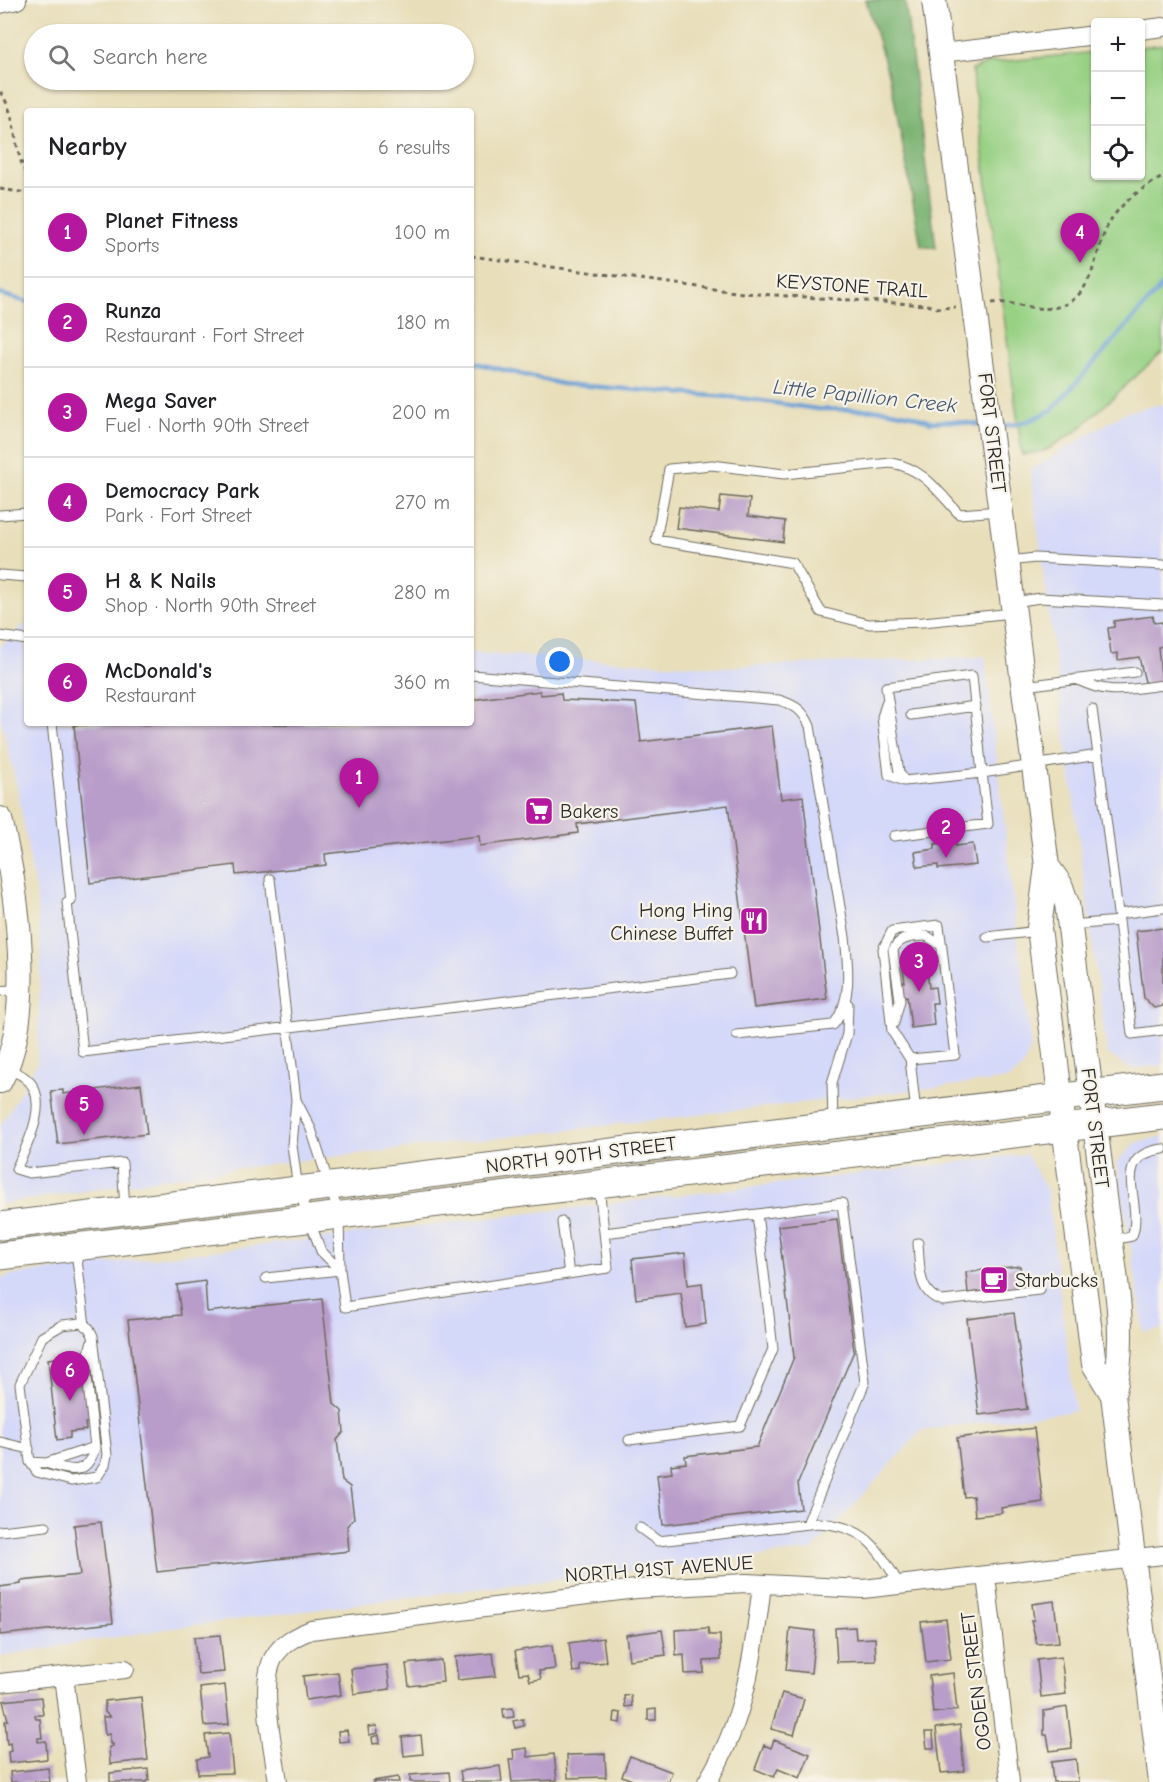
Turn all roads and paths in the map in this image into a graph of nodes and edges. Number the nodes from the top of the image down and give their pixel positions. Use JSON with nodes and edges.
{"nodes":[{"id":1,"x":17,"y":0,"type":"edge"},
{"id":2,"x":934,"y":0,"type":"edge"},
{"id":3,"x":0,"y":4,"type":"edge"},
{"id":4,"x":1163,"y":27,"type":"edge"},
{"id":5,"x":1145,"y":29,"type":"edge"},
{"id":6,"x":1091,"y":35,"type":"edge"},
{"id":7,"x":941,"y":53,"type":"junction"},
{"id":8,"x":0,"y":92,"type":"edge"},
{"id":9,"x":24,"y":170,"type":"edge"},
{"id":10,"x":1163,"y":177,"type":"edge"},
{"id":11,"x":0,"y":189,"type":"edge"},
{"id":12,"x":24,"y":193,"type":"edge"},
{"id":13,"x":474,"y":256,"type":"edge"},
{"id":14,"x":975,"y":305,"type":"junction"},
{"id":15,"x":1002,"y":511,"type":"junction"},
{"id":16,"x":24,"y":513,"type":"edge"},
{"id":17,"x":0,"y":515,"type":"edge"},
{"id":18,"x":1009,"y":561,"type":"junction"},
{"id":19,"x":1163,"y":565,"type":"edge"},
{"id":20,"x":0,"y":575,"type":"edge"},
{"id":21,"x":24,"y":577,"type":"edge"},
{"id":22,"x":1163,"y":605,"type":"edge"},
{"id":23,"x":1014,"y":607,"type":"junction"},
{"id":24,"x":0,"y":636,"type":"edge"},
{"id":25,"x":24,"y":640,"type":"edge"},
{"id":26,"x":1135,"y":672,"type":"dead end"},
{"id":27,"x":474,"y":675,"type":"edge"},
{"id":28,"x":1076,"y":679,"type":"junction"},
{"id":29,"x":1163,"y":685,"type":"edge"},
{"id":30,"x":1024,"y":686,"type":"junction"},
{"id":31,"x":976,"y":706,"type":"junction"},
{"id":32,"x":1092,"y":709,"type":"dead end"},
{"id":33,"x":911,"y":715,"type":"dead end"},
{"id":34,"x":52,"y":726,"type":"edge"},
{"id":35,"x":1098,"y":755,"type":"junction"},
{"id":36,"x":1034,"y":764,"type":"junction"},
{"id":37,"x":982,"y":773,"type":"junction"},
{"id":38,"x":0,"y":819,"type":"edge"},
{"id":39,"x":894,"y":836,"type":"dead end"},
{"id":40,"x":3,"y":845,"type":"edge"},
{"id":41,"x":1047,"y":866,"type":"junction"},
{"id":42,"x":270,"y":879,"type":"dead end"},
{"id":43,"x":1163,"y":908,"type":"edge"},
{"id":44,"x":1119,"y":917,"type":"junction"},
{"id":45,"x":1070,"y":925,"type":"junction"},
{"id":46,"x":1040,"y":930,"type":"junction"},
{"id":47,"x":987,"y":937,"type":"dead end"},
{"id":48,"x":942,"y":946,"type":"junction"},
{"id":49,"x":730,"y":974,"type":"dead end"},
{"id":50,"x":847,"y":986,"type":"junction"},
{"id":51,"x":10,"y":990,"type":"edge"},
{"id":52,"x":287,"y":1027,"type":"junction"},
{"id":53,"x":1163,"y":1030,"type":"edge"},
{"id":54,"x":892,"y":1031,"type":"junction"},
{"id":55,"x":737,"y":1035,"type":"dead end"},
{"id":56,"x":910,"y":1059,"type":"junction"},
{"id":57,"x":2,"y":1072,"type":"edge"},
{"id":58,"x":1163,"y":1086,"type":"edge"},
{"id":59,"x":1091,"y":1094,"type":"junction"},
{"id":60,"x":1061,"y":1098,"type":"junction"},
{"id":61,"x":296,"y":1100,"type":"junction"},
{"id":62,"x":917,"y":1115,"type":"junction"},
{"id":63,"x":1163,"y":1116,"type":"edge"},
{"id":64,"x":1095,"y":1124,"type":"junction"},
{"id":65,"x":834,"y":1125,"type":"junction"},
{"id":66,"x":1064,"y":1128,"type":"junction"},
{"id":67,"x":709,"y":1140,"type":"junction"},
{"id":68,"x":1163,"y":1149,"type":"edge"},
{"id":69,"x":329,"y":1185,"type":"junction"},
{"id":70,"x":599,"y":1186,"type":"junction"},
{"id":71,"x":298,"y":1189,"type":"junction"},
{"id":72,"x":125,"y":1210,"type":"junction"},
{"id":73,"x":757,"y":1214,"type":"junction"},
{"id":74,"x":339,"y":1215,"type":"junction"},
{"id":75,"x":311,"y":1219,"type":"junction"},
{"id":76,"x":562,"y":1222,"type":"dead end"},
{"id":77,"x":0,"y":1226,"type":"edge"},
{"id":78,"x":604,"y":1233,"type":"junction"},
{"id":79,"x":1109,"y":1240,"type":"junction"},
{"id":80,"x":918,"y":1243,"type":"dead end"},
{"id":81,"x":75,"y":1246,"type":"junction"},
{"id":82,"x":0,"y":1256,"type":"edge"},
{"id":83,"x":340,"y":1270,"type":"junction"},
{"id":84,"x":569,"y":1274,"type":"junction"},
{"id":85,"x":266,"y":1278,"type":"dead end"},
{"id":86,"x":1039,"y":1290,"type":"dead end"},
{"id":87,"x":85,"y":1326,"type":"junction"},
{"id":88,"x":93,"y":1336,"type":"junction"},
{"id":89,"x":1113,"y":1395,"type":"junction"},
{"id":90,"x":629,"y":1440,"type":"dead end"},
{"id":91,"x":0,"y":1442,"type":"edge"},
{"id":92,"x":95,"y":1447,"type":"junction"},
{"id":93,"x":28,"y":1449,"type":"junction"},
{"id":94,"x":30,"y":1462,"type":"junction"},
{"id":95,"x":46,"y":1463,"type":"junction"},
{"id":96,"x":807,"y":1524,"type":"junction"},
{"id":97,"x":46,"y":1526,"type":"dead end"},
{"id":98,"x":640,"y":1528,"type":"dead end"},
{"id":99,"x":0,"y":1532,"type":"edge"},
{"id":100,"x":1163,"y":1555,"type":"edge"},
{"id":101,"x":1133,"y":1558,"type":"junction"},
{"id":102,"x":986,"y":1576,"type":"junction"},
{"id":103,"x":762,"y":1584,"type":"junction"},
{"id":104,"x":900,"y":1586,"type":"junction"},
{"id":105,"x":125,"y":1669,"type":"dead end"},
{"id":106,"x":64,"y":1676,"type":"junction"},
{"id":107,"x":0,"y":1683,"type":"edge"},
{"id":108,"x":77,"y":1782,"type":"edge"},
{"id":109,"x":278,"y":1782,"type":"edge"},
{"id":110,"x":707,"y":1782,"type":"edge"},
{"id":111,"x":1010,"y":1782,"type":"edge"},
{"id":112,"x":1161,"y":1782,"type":"edge"}],
"edges":[{"from":1,"to":3,"type":"street"},
{"from":2,"to":7,"type":"main road","name":"FORT STREET"},
{"from":4,"to":5,"type":"street"},
{"from":6,"to":7,"type":"street"},
{"from":7,"to":14,"type":"main road","name":"FORT STREET"},
{"from":8,"to":9,"type":"path"},
{"from":10,"to":14,"type":"path","name":"KEYSTONE TRAIL"},
{"from":11,"to":12,"type":"path"},
{"from":13,"to":14,"type":"path","name":"KEYSTONE TRAIL"},
{"from":14,"to":15,"type":"main road","name":"FORT STREET"},
{"from":15,"to":18,"type":"main road","name":"FORT STREET"},
{"from":15,"to":23,"type":"lane"},
{"from":16,"to":17,"type":"lane"},
{"from":18,"to":19,"type":"lane"},
{"from":18,"to":23,"type":"main road","name":"FORT STREET"},
{"from":20,"to":21,"type":"lane"},
{"from":22,"to":23,"type":"lane"},
{"from":23,"to":30,"type":"main road","name":"FORT STREET"},
{"from":24,"to":25,"type":"lane"},
{"from":26,"to":28,"type":"lane"},
{"from":27,"to":50,"type":"lane"},
{"from":28,"to":29,"type":"lane"},
{"from":28,"to":30,"type":"lane"},
{"from":30,"to":36,"type":"main road","name":"FORT STREET"},
{"from":31,"to":33,"type":"lane"},
{"from":31,"to":37,"type":"lane"},
{"from":31,"to":37,"type":"lane"},
{"from":32,"to":35,"type":"lane"},
{"from":34,"to":52,"type":"lane"},
{"from":35,"to":36,"type":"lane"},
{"from":35,"to":44,"type":"lane"},
{"from":36,"to":37,"type":"lane"},
{"from":36,"to":41,"type":"main road","name":"FORT STREET"},
{"from":37,"to":39,"type":"lane"},
{"from":38,"to":40,"type":"main road"},
{"from":40,"to":51,"type":"main road"},
{"from":41,"to":45,"type":"main road","name":"FORT STREET"},
{"from":41,"to":46,"type":"main road","name":"FORT STREET"},
{"from":42,"to":52,"type":"lane"},
{"from":43,"to":44,"type":"lane"},
{"from":44,"to":45,"type":"lane"},
{"from":44,"to":53,"type":"lane"},
{"from":45,"to":59,"type":"main road","name":"FORT STREET"},
{"from":46,"to":47,"type":"lane"},
{"from":46,"to":60,"type":"main road","name":"FORT STREET"},
{"from":48,"to":54,"type":"lane"},
{"from":48,"to":54,"type":"lane"},
{"from":48,"to":56,"type":"lane"},
{"from":49,"to":52,"type":"lane"},
{"from":50,"to":55,"type":"lane"},
{"from":50,"to":65,"type":"lane"},
{"from":51,"to":57,"type":"main road"},
{"from":52,"to":61,"type":"lane"},
{"from":54,"to":56,"type":"lane"},
{"from":56,"to":62,"type":"lane"},
{"from":57,"to":72,"type":"lane"},
{"from":58,"to":59,"type":"main road","name":"NORTH 90TH STREET"},
{"from":59,"to":60,"type":"main road","name":"NORTH 90TH STREET"},
{"from":59,"to":64,"type":"main road","name":"FORT STREET"},
{"from":60,"to":62,"type":"main road","name":"NORTH 90TH STREET"},
{"from":60,"to":66,"type":"main road","name":"FORT STREET"},
{"from":61,"to":69,"type":"lane"},
{"from":61,"to":71,"type":"lane"},
{"from":62,"to":65,"type":"main road","name":"NORTH 90TH STREET"},
{"from":63,"to":64,"type":"main road","name":"NORTH 90TH STREET"},
{"from":64,"to":66,"type":"main road","name":"NORTH 90TH STREET"},
{"from":64,"to":79,"type":"main road","name":"FORT STREET"},
{"from":65,"to":67,"type":"main road","name":"NORTH 90TH STREET"},
{"from":66,"to":70,"type":"main road","name":"NORTH 90TH STREET"},
{"from":66,"to":89,"type":"main road","name":"FORT STREET"},
{"from":67,"to":69,"type":"main road","name":"NORTH 90TH STREET"},
{"from":67,"to":70,"type":"main road"},
{"from":68,"to":79,"type":"lane"},
{"from":69,"to":71,"type":"main road","name":"NORTH 90TH STREET"},
{"from":69,"to":74,"type":"lane"},
{"from":70,"to":74,"type":"main road","name":"NORTH 90TH STREET"},
{"from":70,"to":78,"type":"lane"},
{"from":71,"to":72,"type":"main road","name":"NORTH 90TH STREET"},
{"from":71,"to":75,"type":"lane"},
{"from":72,"to":77,"type":"main road","name":"NORTH 90TH STREET"},
{"from":73,"to":78,"type":"lane"},
{"from":73,"to":90,"type":"lane"},
{"from":73,"to":96,"type":"lane"},
{"from":74,"to":75,"type":"main road","name":"NORTH 90TH STREET"},
{"from":74,"to":83,"type":"lane"},
{"from":75,"to":81,"type":"main road","name":"NORTH 90TH STREET"},
{"from":75,"to":83,"type":"lane"},
{"from":76,"to":84,"type":"lane"},
{"from":78,"to":84,"type":"lane"},
{"from":79,"to":89,"type":"main road","name":"FORT STREET"},
{"from":80,"to":86,"type":"lane"},
{"from":81,"to":82,"type":"main road","name":"NORTH 90TH STREET"},
{"from":81,"to":87,"type":"lane"},
{"from":83,"to":84,"type":"lane"},
{"from":83,"to":85,"type":"lane"},
{"from":87,"to":88,"type":"lane"},
{"from":87,"to":93,"type":"lane"},
{"from":88,"to":92,"type":"lane"},
{"from":88,"to":94,"type":"lane"},
{"from":89,"to":101,"type":"main road","name":"FORT STREET"},
{"from":91,"to":93,"type":"lane"},
{"from":92,"to":95,"type":"lane"},
{"from":92,"to":95,"type":"lane"},
{"from":93,"to":94,"type":"lane"},
{"from":94,"to":95,"type":"lane"},
{"from":96,"to":98,"type":"lane"},
{"from":96,"to":104,"type":"lane"},
{"from":97,"to":99,"type":"lane"},
{"from":100,"to":101,"type":"street","name":"NORTH 91ST AVENUE"},
{"from":101,"to":102,"type":"street","name":"NORTH 91ST AVENUE"},
{"from":101,"to":112,"type":"main road","name":"FORT STREET"},
{"from":102,"to":104,"type":"street","name":"NORTH 91ST AVENUE"},
{"from":102,"to":111,"type":"street","name":"OGDEN STREET"},
{"from":103,"to":104,"type":"street","name":"NORTH 91ST AVENUE"},
{"from":103,"to":109,"type":"street","name":"NORTH 91ST AVENUE"},
{"from":103,"to":110,"type":"street"},
{"from":105,"to":106,"type":"street"},
{"from":106,"to":107,"type":"street"},
{"from":106,"to":108,"type":"street"}]}
